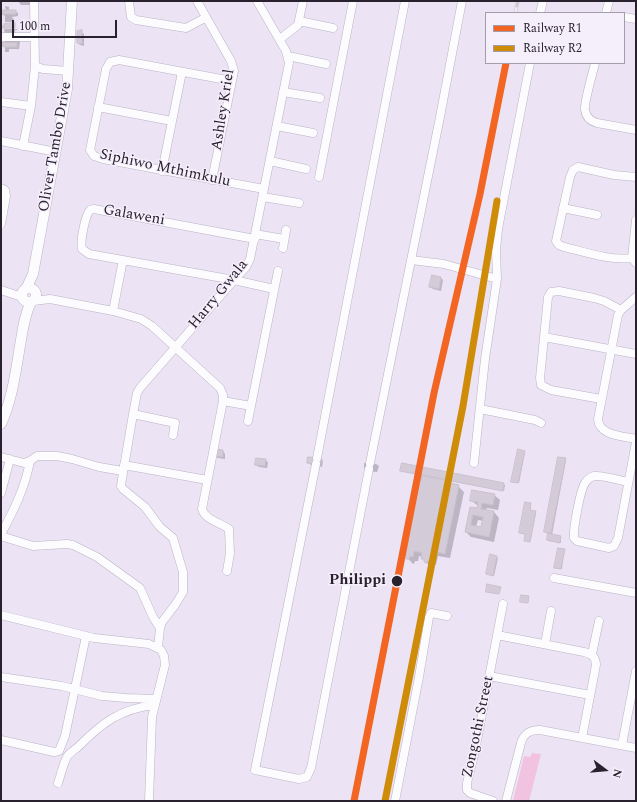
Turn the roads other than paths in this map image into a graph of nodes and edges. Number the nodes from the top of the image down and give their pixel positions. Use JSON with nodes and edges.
{"nodes":[{"id":1,"x":34,"y":1,"type":"edge"},
{"id":2,"x":65,"y":1,"type":"edge"},
{"id":3,"x":72,"y":1,"type":"edge"},
{"id":4,"x":129,"y":1,"type":"edge"},
{"id":5,"x":197,"y":1,"type":"edge"},
{"id":6,"x":257,"y":1,"type":"edge"},
{"id":7,"x":303,"y":1,"type":"edge"},
{"id":8,"x":353,"y":1,"type":"edge"},
{"id":9,"x":405,"y":1,"type":"edge"},
{"id":10,"x":462,"y":1,"type":"edge"},
{"id":11,"x":542,"y":1,"type":"edge"},
{"id":12,"x":609,"y":1,"type":"edge"},
{"id":13,"x":540,"y":12,"type":"edge"},
{"id":14,"x":606,"y":12,"type":"edge"},
{"id":15,"x":625,"y":17,"type":"edge"},
{"id":16,"x":205,"y":18,"type":"junction"},
{"id":17,"x":636,"y":19,"type":"edge"},
{"id":18,"x":70,"y":20,"type":"junction"},
{"id":19,"x":299,"y":21,"type":"junction"},
{"id":20,"x":333,"y":28,"type":"dead end"},
{"id":21,"x":1,"y":37,"type":"edge"},
{"id":22,"x":34,"y":37,"type":"junction"},
{"id":23,"x":280,"y":39,"type":"junction"},
{"id":24,"x":288,"y":56,"type":"junction"},
{"id":25,"x":326,"y":64,"type":"dead end"},
{"id":26,"x":530,"y":64,"type":"edge"},
{"id":27,"x":595,"y":64,"type":"edge"},
{"id":28,"x":35,"y":66,"type":"junction"},
{"id":29,"x":68,"y":71,"type":"junction"},
{"id":30,"x":182,"y":72,"type":"junction"},
{"id":31,"x":232,"y":81,"type":"junction"},
{"id":32,"x":283,"y":92,"type":"junction"},
{"id":33,"x":320,"y":98,"type":"dead end"},
{"id":34,"x":1,"y":102,"type":"edge"},
{"id":35,"x":31,"y":106,"type":"junction"},
{"id":36,"x":98,"y":107,"type":"junction"},
{"id":37,"x":172,"y":121,"type":"junction"},
{"id":38,"x":277,"y":126,"type":"junction"},
{"id":39,"x":636,"y":130,"type":"edge"},
{"id":40,"x":313,"y":133,"type":"dead end"},
{"id":41,"x":1,"y":141,"type":"edge"},
{"id":42,"x":23,"y":146,"type":"junction"},
{"id":43,"x":56,"y":152,"type":"junction"},
{"id":44,"x":270,"y":162,"type":"junction"},
{"id":45,"x":306,"y":168,"type":"dead end"},
{"id":46,"x":162,"y":171,"type":"junction"},
{"id":47,"x":319,"y":177,"type":"dead end"},
{"id":48,"x":636,"y":177,"type":"edge"},
{"id":49,"x":212,"y":180,"type":"junction"},
{"id":50,"x":1,"y":188,"type":"edge"},
{"id":51,"x":264,"y":193,"type":"junction"},
{"id":52,"x":299,"y":203,"type":"dead end"},
{"id":53,"x":563,"y":208,"type":"junction"},
{"id":54,"x":597,"y":215,"type":"dead end"},
{"id":55,"x":636,"y":222,"type":"edge"},
{"id":56,"x":1,"y":224,"type":"edge"},
{"id":57,"x":286,"y":230,"type":"dead end"},
{"id":58,"x":255,"y":236,"type":"junction"},
{"id":59,"x":284,"y":239,"type":"junction"},
{"id":60,"x":283,"y":248,"type":"dead end"},
{"id":61,"x":123,"y":260,"type":"junction"},
{"id":62,"x":411,"y":260,"type":"junction"},
{"id":63,"x":634,"y":260,"type":"edge"},
{"id":64,"x":278,"y":271,"type":"dead end"},
{"id":65,"x":497,"y":279,"type":"junction"},
{"id":66,"x":234,"y":280,"type":"junction"},
{"id":67,"x":274,"y":289,"type":"junction"},
{"id":68,"x":5,"y":291,"type":"edge"},
{"id":69,"x":29,"y":295,"type":"junction"},
{"id":70,"x":636,"y":297,"type":"edge"},
{"id":71,"x":621,"y":310,"type":"junction"},
{"id":72,"x":113,"y":311,"type":"junction"},
{"id":73,"x":544,"y":337,"type":"junction"},
{"id":74,"x":175,"y":347,"type":"junction"},
{"id":75,"x":610,"y":350,"type":"junction"},
{"id":76,"x":636,"y":354,"type":"edge"},
{"id":77,"x":601,"y":399,"type":"junction"},
{"id":78,"x":222,"y":401,"type":"junction"},
{"id":79,"x":251,"y":406,"type":"junction"},
{"id":80,"x":480,"y":409,"type":"junction"},
{"id":81,"x":132,"y":414,"type":"junction"},
{"id":82,"x":248,"y":421,"type":"dead end"},
{"id":83,"x":541,"y":423,"type":"dead end"},
{"id":84,"x":1,"y":424,"type":"edge"},
{"id":85,"x":173,"y":435,"type":"dead end"},
{"id":86,"x":636,"y":441,"type":"edge"},
{"id":87,"x":1,"y":456,"type":"edge"},
{"id":88,"x":10,"y":460,"type":"junction"},
{"id":89,"x":30,"y":461,"type":"junction"},
{"id":90,"x":474,"y":463,"type":"dead end"},
{"id":91,"x":123,"y":468,"type":"junction"},
{"id":92,"x":207,"y":480,"type":"junction"},
{"id":93,"x":628,"y":482,"type":"junction"},
{"id":94,"x":1,"y":492,"type":"edge"},
{"id":95,"x":1,"y":535,"type":"edge"},
{"id":96,"x":228,"y":571,"type":"dead end"},
{"id":97,"x":554,"y":578,"type":"dead end"},
{"id":98,"x":636,"y":593,"type":"edge"},
{"id":99,"x":503,"y":604,"type":"dead end"},
{"id":100,"x":551,"y":611,"type":"dead end"},
{"id":101,"x":1,"y":615,"type":"edge"},
{"id":102,"x":447,"y":616,"type":"dead end"},
{"id":103,"x":599,"y":621,"type":"dead end"},
{"id":104,"x":160,"y":628,"type":"junction"},
{"id":105,"x":497,"y":635,"type":"junction"},
{"id":106,"x":86,"y":636,"type":"junction"},
{"id":107,"x":545,"y":644,"type":"junction"},
{"id":108,"x":158,"y":647,"type":"junction"},
{"id":109,"x":592,"y":654,"type":"junction"},
{"id":110,"x":636,"y":671,"type":"edge"},
{"id":111,"x":489,"y":676,"type":"junction"},
{"id":112,"x":1,"y":677,"type":"edge"},
{"id":113,"x":76,"y":688,"type":"junction"},
{"id":114,"x":590,"y":696,"type":"junction"},
{"id":115,"x":155,"y":702,"type":"junction"},
{"id":116,"x":582,"y":738,"type":"junction"},
{"id":117,"x":1,"y":740,"type":"edge"},
{"id":118,"x":622,"y":746,"type":"junction"},
{"id":119,"x":636,"y":748,"type":"edge"},
{"id":120,"x":57,"y":752,"type":"junction"},
{"id":121,"x":67,"y":758,"type":"junction"},
{"id":122,"x":58,"y":783,"type":"dead end"},
{"id":123,"x":149,"y":801,"type":"edge"},
{"id":124,"x":395,"y":801,"type":"edge"},
{"id":125,"x":494,"y":801,"type":"edge"},
{"id":126,"x":506,"y":801,"type":"edge"}],
"edges":[{"from":1,"to":22,"type":"street"},
{"from":2,"to":18,"type":"street","name":"Oliver Tambo Drive"},
{"from":3,"to":18,"type":"street","name":"Oliver Tambo Drive"},
{"from":4,"to":16,"type":"street"},
{"from":5,"to":16,"type":"street","name":"Ashley Kriel"},
{"from":6,"to":23,"type":"street","name":"Harry Gwala"},
{"from":7,"to":19,"type":"street"},
{"from":8,"to":47,"type":"street"},
{"from":9,"to":62,"type":"street"},
{"from":10,"to":62,"type":"street"},
{"from":11,"to":13,"type":"street"},
{"from":12,"to":14,"type":"street"},
{"from":15,"to":17,"type":"street"},
{"from":16,"to":31,"type":"street","name":"Ashley Kriel"},
{"from":18,"to":29,"type":"street","name":"Oliver Tambo Drive"},
{"from":19,"to":20,"type":"street"},
{"from":19,"to":23,"type":"street"},
{"from":21,"to":22,"type":"street"},
{"from":22,"to":28,"type":"street"},
{"from":23,"to":24,"type":"street","name":"Harry Gwala"},
{"from":24,"to":25,"type":"street"},
{"from":24,"to":32,"type":"street","name":"Harry Gwala"},
{"from":26,"to":65,"type":"street"},
{"from":27,"to":39,"type":"street"},
{"from":28,"to":29,"type":"street"},
{"from":28,"to":35,"type":"street"},
{"from":29,"to":43,"type":"street","name":"Oliver Tambo Drive"},
{"from":30,"to":31,"type":"street","name":"Siphiwo Mthimkulu"},
{"from":30,"to":36,"type":"street","name":"Siphiwo Mthimkulu"},
{"from":30,"to":37,"type":"street"},
{"from":31,"to":49,"type":"street","name":"Ashley Kriel"},
{"from":32,"to":33,"type":"street"},
{"from":32,"to":38,"type":"street","name":"Harry Gwala"},
{"from":34,"to":35,"type":"street"},
{"from":35,"to":42,"type":"street"},
{"from":36,"to":37,"type":"street"},
{"from":36,"to":46,"type":"street","name":"Siphiwo Mthimkulu"},
{"from":37,"to":46,"type":"street"},
{"from":38,"to":40,"type":"street"},
{"from":38,"to":44,"type":"street","name":"Harry Gwala"},
{"from":41,"to":42,"type":"street"},
{"from":42,"to":43,"type":"street"},
{"from":43,"to":69,"type":"street","name":"Oliver Tambo Drive"},
{"from":44,"to":45,"type":"street"},
{"from":44,"to":51,"type":"street","name":"Harry Gwala"},
{"from":46,"to":49,"type":"street","name":"Siphiwo Mthimkulu"},
{"from":48,"to":53,"type":"street"},
{"from":49,"to":51,"type":"street","name":"Siphiwo Mthimkulu"},
{"from":50,"to":56,"type":"street"},
{"from":51,"to":52,"type":"street","name":"Siphiwo Mthimkulu"},
{"from":51,"to":58,"type":"street","name":"Harry Gwala"},
{"from":53,"to":54,"type":"street"},
{"from":53,"to":63,"type":"street"},
{"from":55,"to":63,"type":"street"},
{"from":57,"to":59,"type":"street"},
{"from":58,"to":59,"type":"street"},
{"from":58,"to":61,"type":"street","name":"Galaweni"},
{"from":58,"to":66,"type":"street","name":"Harry Gwala"},
{"from":59,"to":60,"type":"street"},
{"from":61,"to":66,"type":"street","name":"Galaweni"},
{"from":61,"to":72,"type":"street"},
{"from":62,"to":65,"type":"street"},
{"from":64,"to":67,"type":"street"},
{"from":65,"to":80,"type":"street"},
{"from":66,"to":67,"type":"street","name":"Galaweni"},
{"from":66,"to":74,"type":"street","name":"Harry Gwala"},
{"from":67,"to":79,"type":"street"},
{"from":68,"to":69,"type":"street"},
{"from":69,"to":72,"type":"street"},
{"from":69,"to":84,"type":"street","name":"Oliver Tambo Drive"},
{"from":70,"to":71,"type":"street"},
{"from":71,"to":73,"type":"street"},
{"from":71,"to":75,"type":"street"},
{"from":72,"to":74,"type":"street"},
{"from":73,"to":75,"type":"street"},
{"from":73,"to":77,"type":"street"},
{"from":74,"to":78,"type":"street"},
{"from":74,"to":81,"type":"street","name":"Harry Gwala"},
{"from":75,"to":76,"type":"street"},
{"from":75,"to":77,"type":"street"},
{"from":77,"to":86,"type":"street"},
{"from":78,"to":79,"type":"street"},
{"from":78,"to":92,"type":"street"},
{"from":79,"to":82,"type":"street"},
{"from":80,"to":83,"type":"street"},
{"from":80,"to":90,"type":"street"},
{"from":81,"to":85,"type":"street"},
{"from":81,"to":91,"type":"street","name":"Harry Gwala"},
{"from":86,"to":93,"type":"street"},
{"from":87,"to":88,"type":"street"},
{"from":88,"to":89,"type":"street"},
{"from":88,"to":94,"type":"street"},
{"from":89,"to":91,"type":"street"},
{"from":89,"to":95,"type":"street"},
{"from":91,"to":92,"type":"street"},
{"from":91,"to":104,"type":"street","name":"Harry Gwala"},
{"from":92,"to":96,"type":"street"},
{"from":93,"to":93,"type":"street"},
{"from":95,"to":104,"type":"street"},
{"from":97,"to":98,"type":"street"},
{"from":99,"to":105,"type":"street","name":"Zongothi Street"},
{"from":100,"to":107,"type":"street"},
{"from":101,"to":106,"type":"street"},
{"from":102,"to":124,"type":"street"},
{"from":103,"to":109,"type":"street"},
{"from":104,"to":108,"type":"street"},
{"from":105,"to":107,"type":"street"},
{"from":105,"to":111,"type":"street","name":"Zongothi Street"},
{"from":106,"to":108,"type":"street"},
{"from":106,"to":113,"type":"street"},
{"from":107,"to":109,"type":"street"},
{"from":108,"to":115,"type":"street"},
{"from":109,"to":114,"type":"street"},
{"from":110,"to":118,"type":"street"},
{"from":111,"to":114,"type":"street"},
{"from":111,"to":125,"type":"street","name":"Zongothi Street"},
{"from":112,"to":113,"type":"street"},
{"from":113,"to":115,"type":"street"},
{"from":113,"to":120,"type":"street"},
{"from":114,"to":116,"type":"street"},
{"from":115,"to":121,"type":"street"},
{"from":115,"to":123,"type":"street"},
{"from":116,"to":118,"type":"street"},
{"from":116,"to":126,"type":"street"},
{"from":117,"to":120,"type":"street"},
{"from":118,"to":119,"type":"street"},
{"from":120,"to":121,"type":"street"},
{"from":121,"to":122,"type":"street"}]}
